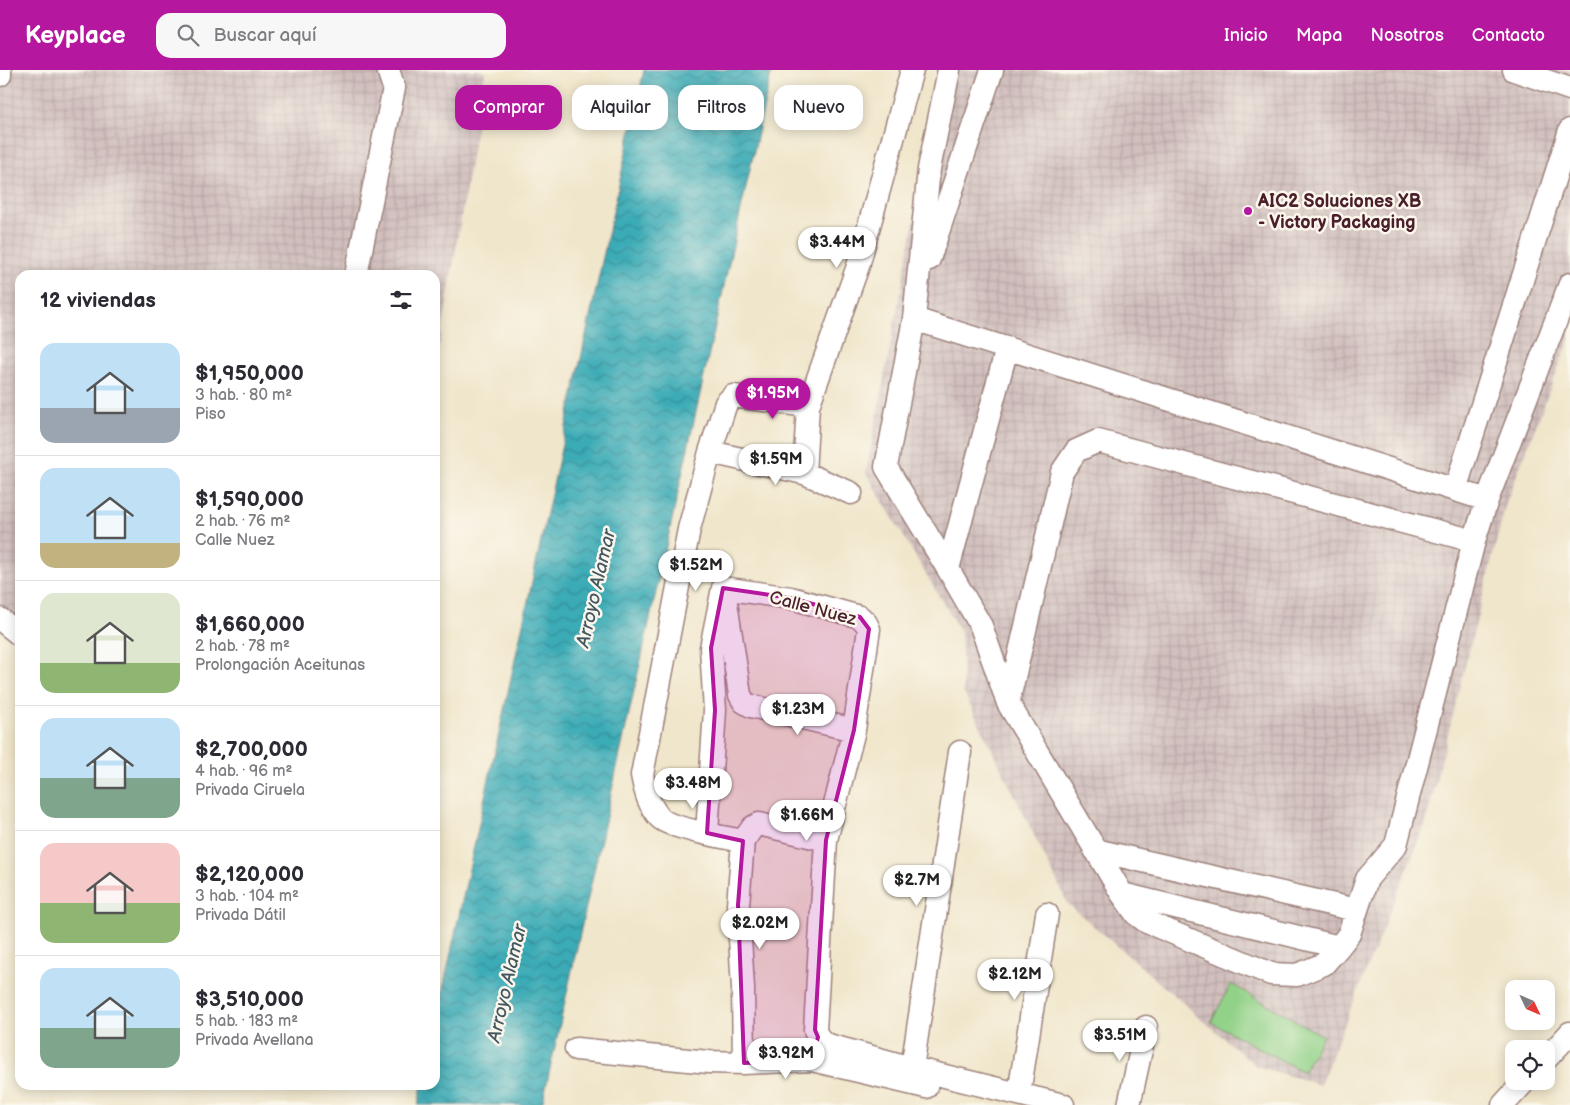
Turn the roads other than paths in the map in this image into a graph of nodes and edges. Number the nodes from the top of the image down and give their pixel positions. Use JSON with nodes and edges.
{"nodes":[{"id":1,"x":0,"y":70,"type":"edge"},
{"id":2,"x":388,"y":70,"type":"edge"},
{"id":3,"x":912,"y":70,"type":"edge"},
{"id":4,"x":949,"y":70,"type":"edge"},
{"id":5,"x":992,"y":70,"type":"edge"},
{"id":6,"x":1514,"y":70,"type":"edge"},
{"id":7,"x":0,"y":75,"type":"edge"},
{"id":8,"x":1570,"y":89,"type":"edge"},
{"id":9,"x":1570,"y":130,"type":"edge"},
{"id":10,"x":357,"y":270,"type":"edge"},
{"id":11,"x":1570,"y":284,"type":"edge"},
{"id":12,"x":915,"y":308,"type":"junction"},
{"id":13,"x":1007,"y":348,"type":"junction"},
{"id":14,"x":808,"y":406,"type":"junction"},
{"id":15,"x":710,"y":452,"type":"junction"},
{"id":16,"x":804,"y":473,"type":"junction"},
{"id":17,"x":1456,"y":490,"type":"junction"},
{"id":18,"x":851,"y":493,"type":"dead end"},
{"id":19,"x":1487,"y":500,"type":"junction"},
{"id":20,"x":1474,"y":541,"type":"junction"},
{"id":21,"x":948,"y":568,"type":"junction"},
{"id":22,"x":723,"y":588,"type":"junction"},
{"id":23,"x":0,"y":613,"type":"edge"},
{"id":24,"x":15,"y":616,"type":"edge"},
{"id":25,"x":0,"y":620,"type":"edge"},
{"id":26,"x":15,"y":631,"type":"edge"},
{"id":27,"x":1008,"y":703,"type":"junction"},
{"id":28,"x":854,"y":730,"type":"junction"},
{"id":29,"x":960,"y":752,"type":"dead end"},
{"id":30,"x":707,"y":833,"type":"junction"},
{"id":31,"x":748,"y":834,"type":"junction"},
{"id":32,"x":826,"y":840,"type":"junction"},
{"id":33,"x":1095,"y":850,"type":"junction"},
{"id":34,"x":1122,"y":894,"type":"junction"},
{"id":35,"x":1356,"y":910,"type":"junction"},
{"id":36,"x":1047,"y":914,"type":"dead end"},
{"id":37,"x":1339,"y":947,"type":"junction"},
{"id":38,"x":1146,"y":1027,"type":"dead end"},
{"id":39,"x":1570,"y":1033,"type":"edge"},
{"id":40,"x":818,"y":1047,"type":"junction"},
{"id":41,"x":576,"y":1049,"type":"dead end"},
{"id":42,"x":1555,"y":1049,"type":"edge"},
{"id":43,"x":744,"y":1064,"type":"junction"},
{"id":44,"x":912,"y":1068,"type":"junction"},
{"id":45,"x":1517,"y":1090,"type":"edge"},
{"id":46,"x":1019,"y":1094,"type":"junction"},
{"id":47,"x":998,"y":1105,"type":"edge"},
{"id":48,"x":1063,"y":1105,"type":"edge"},
{"id":49,"x":1129,"y":1105,"type":"edge"},
{"id":50,"x":1503,"y":1105,"type":"edge"}],
"edges":[{"from":1,"to":7,"type":"street"},
{"from":2,"to":10,"type":"street"},
{"from":3,"to":14,"type":"street"},
{"from":4,"to":12,"type":"street"},
{"from":5,"to":12,"type":"street"},
{"from":6,"to":8,"type":"street"},
{"from":9,"to":17,"type":"street"},
{"from":11,"to":19,"type":"street"},
{"from":12,"to":13,"type":"street"},
{"from":12,"to":21,"type":"street"},
{"from":13,"to":17,"type":"street"},
{"from":13,"to":21,"type":"street"},
{"from":14,"to":15,"type":"street"},
{"from":14,"to":16,"type":"street"},
{"from":15,"to":16,"type":"street"},
{"from":15,"to":30,"type":"street"},
{"from":16,"to":18,"type":"street"},
{"from":17,"to":19,"type":"street"},
{"from":19,"to":20,"type":"street"},
{"from":20,"to":27,"type":"street"},
{"from":20,"to":35,"type":"street"},
{"from":21,"to":27,"type":"street"},
{"from":22,"to":28,"type":"street"},
{"from":22,"to":28,"type":"street","name":"Calle Nuez"},
{"from":22,"to":30,"type":"street"},
{"from":23,"to":24,"type":"street"},
{"from":25,"to":26,"type":"street"},
{"from":27,"to":33,"type":"street"},
{"from":28,"to":32,"type":"street"},
{"from":29,"to":44,"type":"street"},
{"from":30,"to":31,"type":"street"},
{"from":31,"to":32,"type":"street"},
{"from":31,"to":43,"type":"street"},
{"from":32,"to":40,"type":"street"},
{"from":33,"to":34,"type":"street"},
{"from":33,"to":35,"type":"street"},
{"from":34,"to":37,"type":"street"},
{"from":34,"to":37,"type":"street"},
{"from":35,"to":37,"type":"street"},
{"from":36,"to":46,"type":"street"},
{"from":38,"to":49,"type":"street"},
{"from":39,"to":42,"type":"street"},
{"from":40,"to":43,"type":"street"},
{"from":40,"to":44,"type":"street"},
{"from":40,"to":47,"type":"street"},
{"from":41,"to":43,"type":"street"},
{"from":44,"to":46,"type":"street"},
{"from":45,"to":50,"type":"street"},
{"from":46,"to":48,"type":"street"}]}
